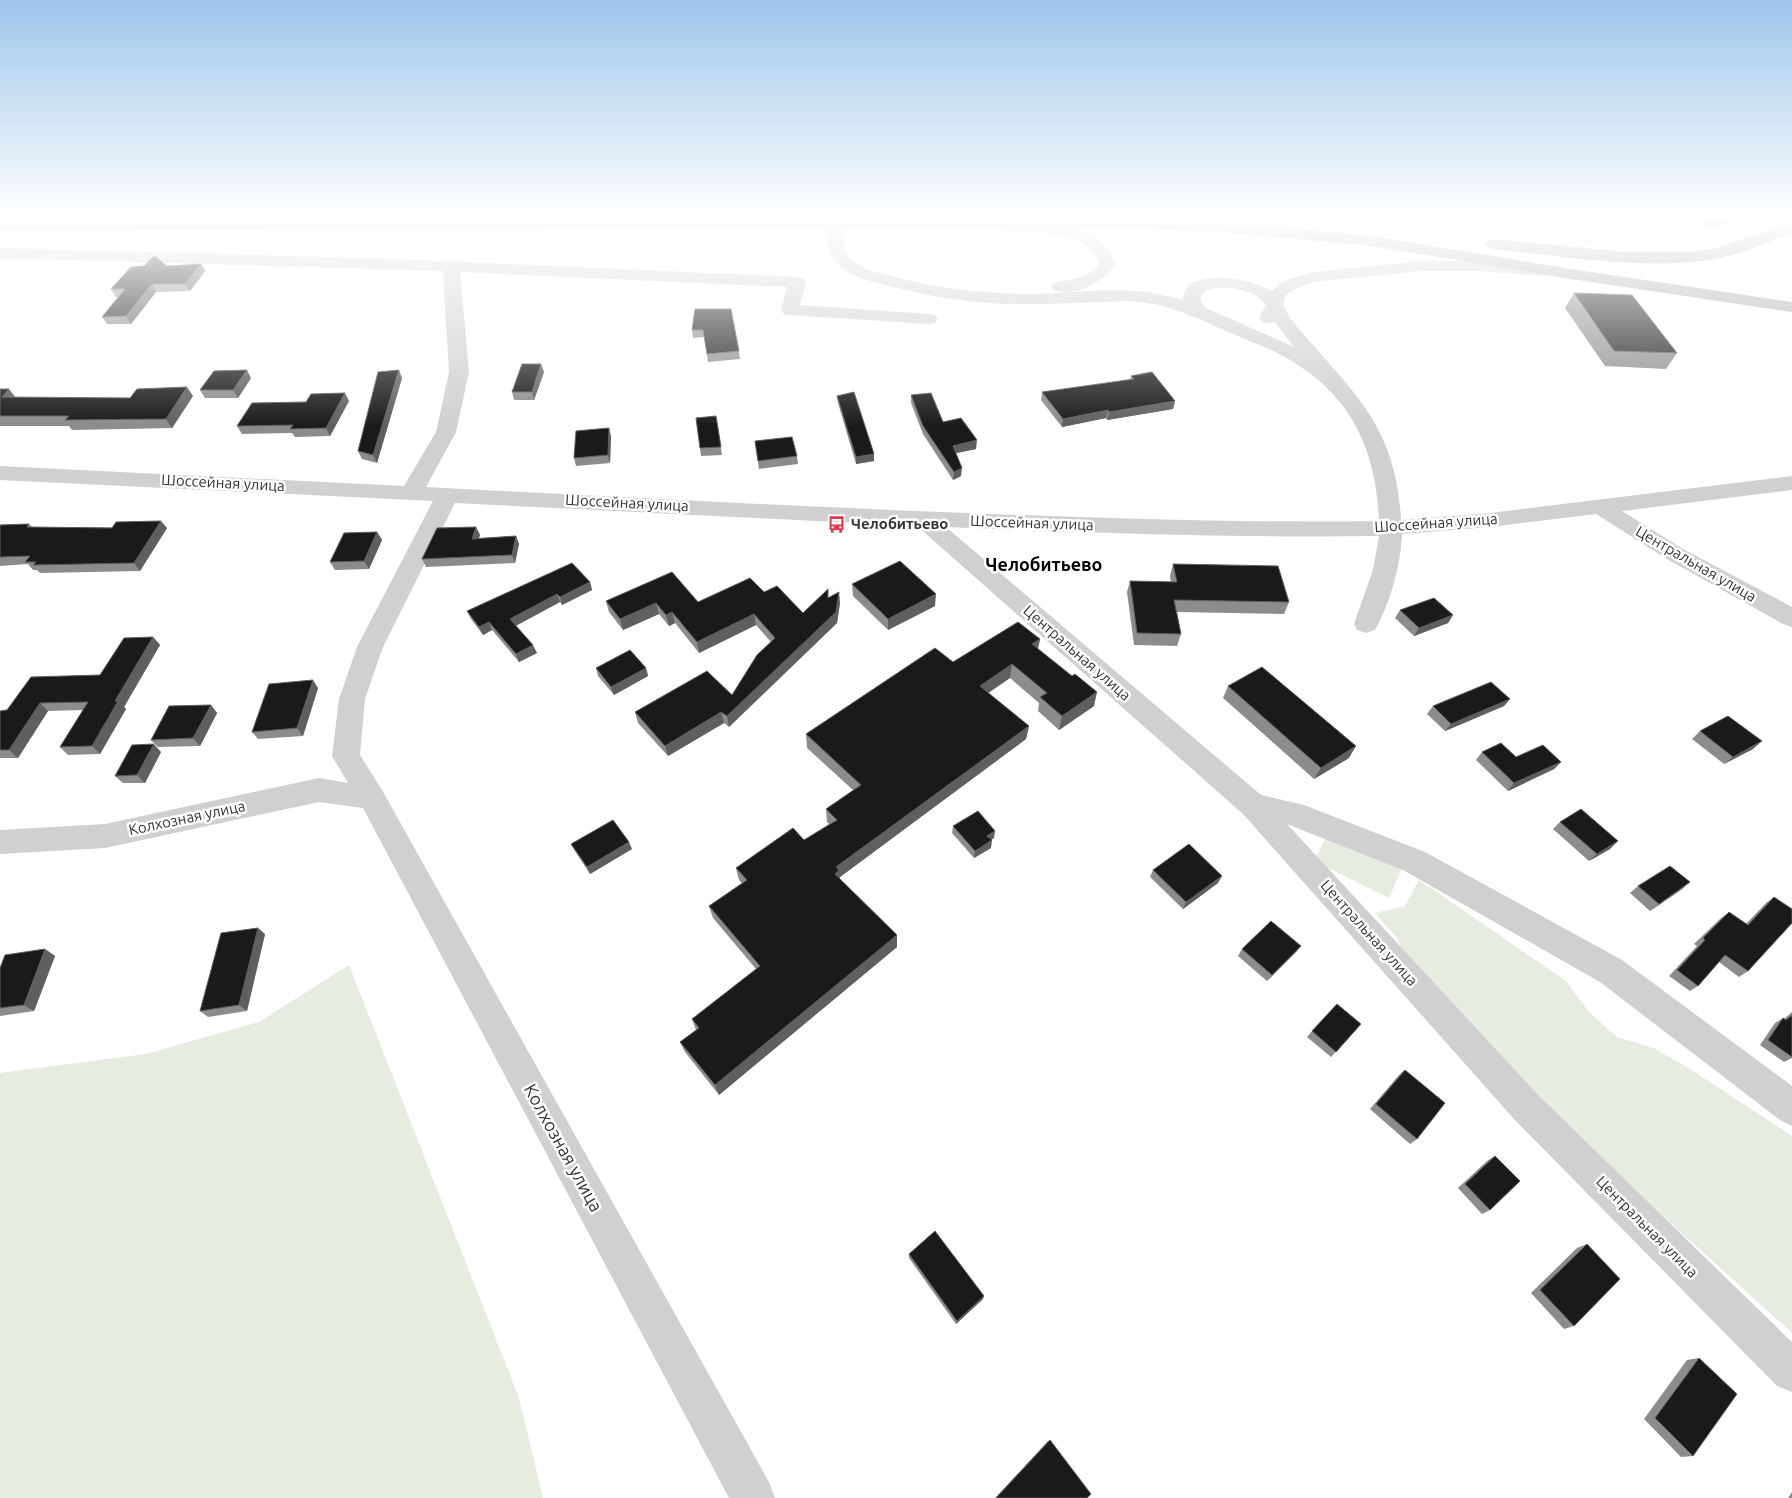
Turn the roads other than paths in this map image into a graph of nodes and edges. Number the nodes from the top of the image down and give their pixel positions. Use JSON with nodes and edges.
{"nodes":[{"id":1,"x":452,"y":287,"type":"edge"},
{"id":2,"x":797,"y":287,"type":"edge"},
{"id":3,"x":917,"y":287,"type":"edge"},
{"id":4,"x":980,"y":287,"type":"edge"},
{"id":5,"x":986,"y":287,"type":"edge"},
{"id":6,"x":1056,"y":287,"type":"edge"},
{"id":7,"x":1161,"y":287,"type":"edge"},
{"id":8,"x":1201,"y":287,"type":"edge"},
{"id":9,"x":1250,"y":287,"type":"edge"},
{"id":10,"x":1286,"y":287,"type":"edge"},
{"id":11,"x":1655,"y":287,"type":"edge"},
{"id":12,"x":1750,"y":287,"type":"edge"},
{"id":13,"x":1792,"y":293,"type":"edge"},
{"id":14,"x":1274,"y":304,"type":"junction"},
{"id":15,"x":1787,"y":307,"type":"edge"},
{"id":16,"x":1210,"y":318,"type":"junction"},
{"id":17,"x":928,"y":319,"type":"dead end"},
{"id":18,"x":1352,"y":403,"type":"junction"},
{"id":19,"x":0,"y":473,"type":"edge"},
{"id":20,"x":1792,"y":482,"type":"edge"},
{"id":21,"x":412,"y":492,"type":"junction"},
{"id":22,"x":448,"y":494,"type":"junction"},
{"id":23,"x":1602,"y":508,"type":"junction"},
{"id":24,"x":923,"y":518,"type":"junction"},
{"id":25,"x":1389,"y":528,"type":"junction"},
{"id":26,"x":1792,"y":618,"type":"edge"},
{"id":27,"x":1366,"y":624,"type":"dead end"},
{"id":28,"x":346,"y":756,"type":"junction"},
{"id":29,"x":320,"y":790,"type":"junction"},
{"id":30,"x":372,"y":798,"type":"junction"},
{"id":31,"x":1253,"y":806,"type":"junction"},
{"id":32,"x":0,"y":842,"type":"edge"},
{"id":33,"x":1792,"y":1108,"type":"edge"},
{"id":34,"x":1792,"y":1371,"type":"edge"},
{"id":35,"x":753,"y":1498,"type":"edge"}],
"edges":[{"from":1,"to":21,"type":"street"},
{"from":2,"to":17,"type":"street"},
{"from":3,"to":16,"type":"street"},
{"from":4,"to":7,"type":"street"},
{"from":5,"to":6,"type":"street"},
{"from":8,"to":16,"type":"street"},
{"from":9,"to":14,"type":"street"},
{"from":10,"to":14,"type":"street"},
{"from":11,"to":15,"type":"main road"},
{"from":12,"to":13,"type":"main road"},
{"from":14,"to":16,"type":"street"},
{"from":14,"to":18,"type":"street"},
{"from":16,"to":18,"type":"street"},
{"from":18,"to":25,"type":"street"},
{"from":19,"to":21,"type":"street","name":"Шоссейная улица"},
{"from":20,"to":23,"type":"street","name":"Шоссейная улица"},
{"from":21,"to":22,"type":"street","name":"Шоссейная улица"},
{"from":22,"to":24,"type":"street","name":"Шоссейная улица"},
{"from":22,"to":28,"type":"street"},
{"from":23,"to":25,"type":"street","name":"Шоссейная улица"},
{"from":23,"to":26,"type":"street","name":"Центральная улица"},
{"from":24,"to":25,"type":"street","name":"Шоссейная улица"},
{"from":24,"to":31,"type":"street","name":"Центральная улица"},
{"from":25,"to":27,"type":"street"},
{"from":28,"to":29,"type":"street"},
{"from":28,"to":30,"type":"street","name":"Колхозная улица"},
{"from":29,"to":30,"type":"street","name":"Колхозная улица"},
{"from":29,"to":32,"type":"street","name":"Колхозная улица"},
{"from":30,"to":35,"type":"street","name":"Колхозная улица"},
{"from":31,"to":33,"type":"street"},
{"from":31,"to":34,"type":"street","name":"Центральная улица"}]}
